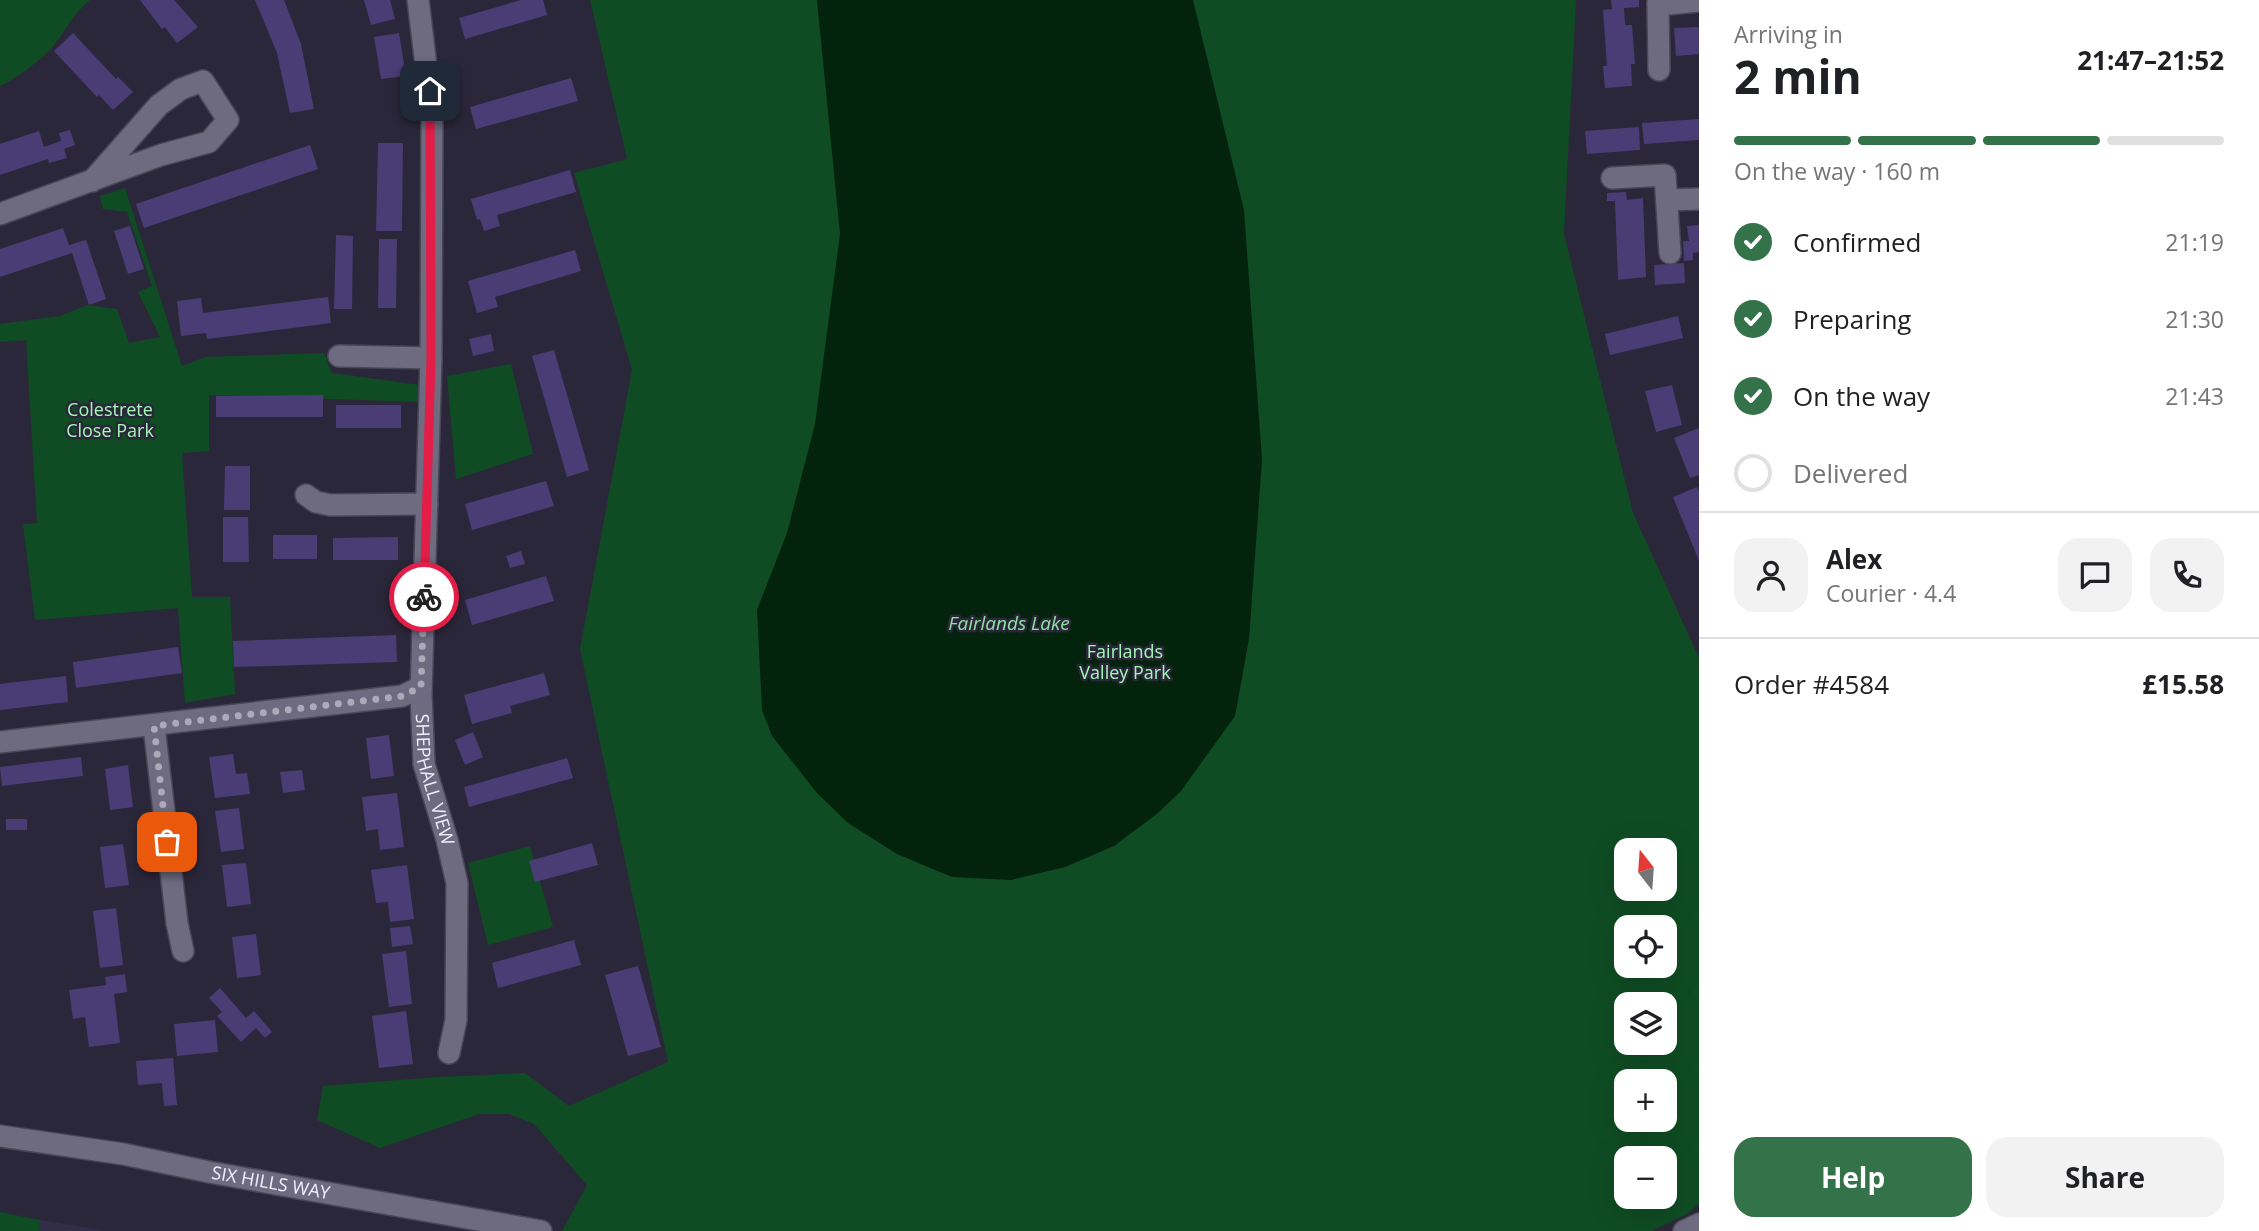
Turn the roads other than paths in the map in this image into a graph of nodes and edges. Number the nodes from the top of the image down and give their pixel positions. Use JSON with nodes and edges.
{"nodes":[{"id":1,"x":418,"y":0,"type":"edge"},
{"id":2,"x":1699,"y":1,"type":"edge"},
{"id":3,"x":1658,"y":2,"type":"edge"},
{"id":4,"x":1659,"y":71,"type":"dead end"},
{"id":5,"x":1612,"y":177,"type":"dead end"},
{"id":6,"x":92,"y":181,"type":"junction"},
{"id":7,"x":1667,"y":200,"type":"junction"},
{"id":8,"x":1699,"y":200,"type":"edge"},
{"id":9,"x":0,"y":214,"type":"edge"},
{"id":10,"x":1670,"y":253,"type":"dead end"},
{"id":11,"x":339,"y":356,"type":"dead end"},
{"id":12,"x":431,"y":358,"type":"junction"},
{"id":13,"x":306,"y":495,"type":"dead end"},
{"id":14,"x":427,"y":505,"type":"junction"},
{"id":15,"x":421,"y":687,"type":"junction"},
{"id":16,"x":154,"y":726,"type":"junction"},
{"id":17,"x":0,"y":742,"type":"edge"},
{"id":18,"x":183,"y":951,"type":"dead end"},
{"id":19,"x":449,"y":1053,"type":"dead end"},
{"id":20,"x":0,"y":1136,"type":"edge"},
{"id":21,"x":1699,"y":1224,"type":"edge"},
{"id":22,"x":541,"y":1231,"type":"edge"},
{"id":23,"x":1684,"y":1231,"type":"edge"}],
"edges":[{"from":1,"to":12,"type":"street","name":"SHEPHALL VIEW"},
{"from":2,"to":3,"type":"street"},
{"from":3,"to":4,"type":"street"},
{"from":5,"to":7,"type":"street"},
{"from":6,"to":6,"type":"street"},
{"from":6,"to":9,"type":"street"},
{"from":7,"to":8,"type":"street"},
{"from":7,"to":10,"type":"street"},
{"from":11,"to":12,"type":"street"},
{"from":12,"to":14,"type":"street","name":"SHEPHALL VIEW"},
{"from":13,"to":14,"type":"street"},
{"from":14,"to":15,"type":"street","name":"SHEPHALL VIEW"},
{"from":15,"to":16,"type":"street"},
{"from":15,"to":19,"type":"street","name":"SHEPHALL VIEW"},
{"from":16,"to":17,"type":"street"},
{"from":16,"to":18,"type":"street"},
{"from":20,"to":22,"type":"street","name":"SIX HILLS WAY"},
{"from":21,"to":23,"type":"street"}]}
